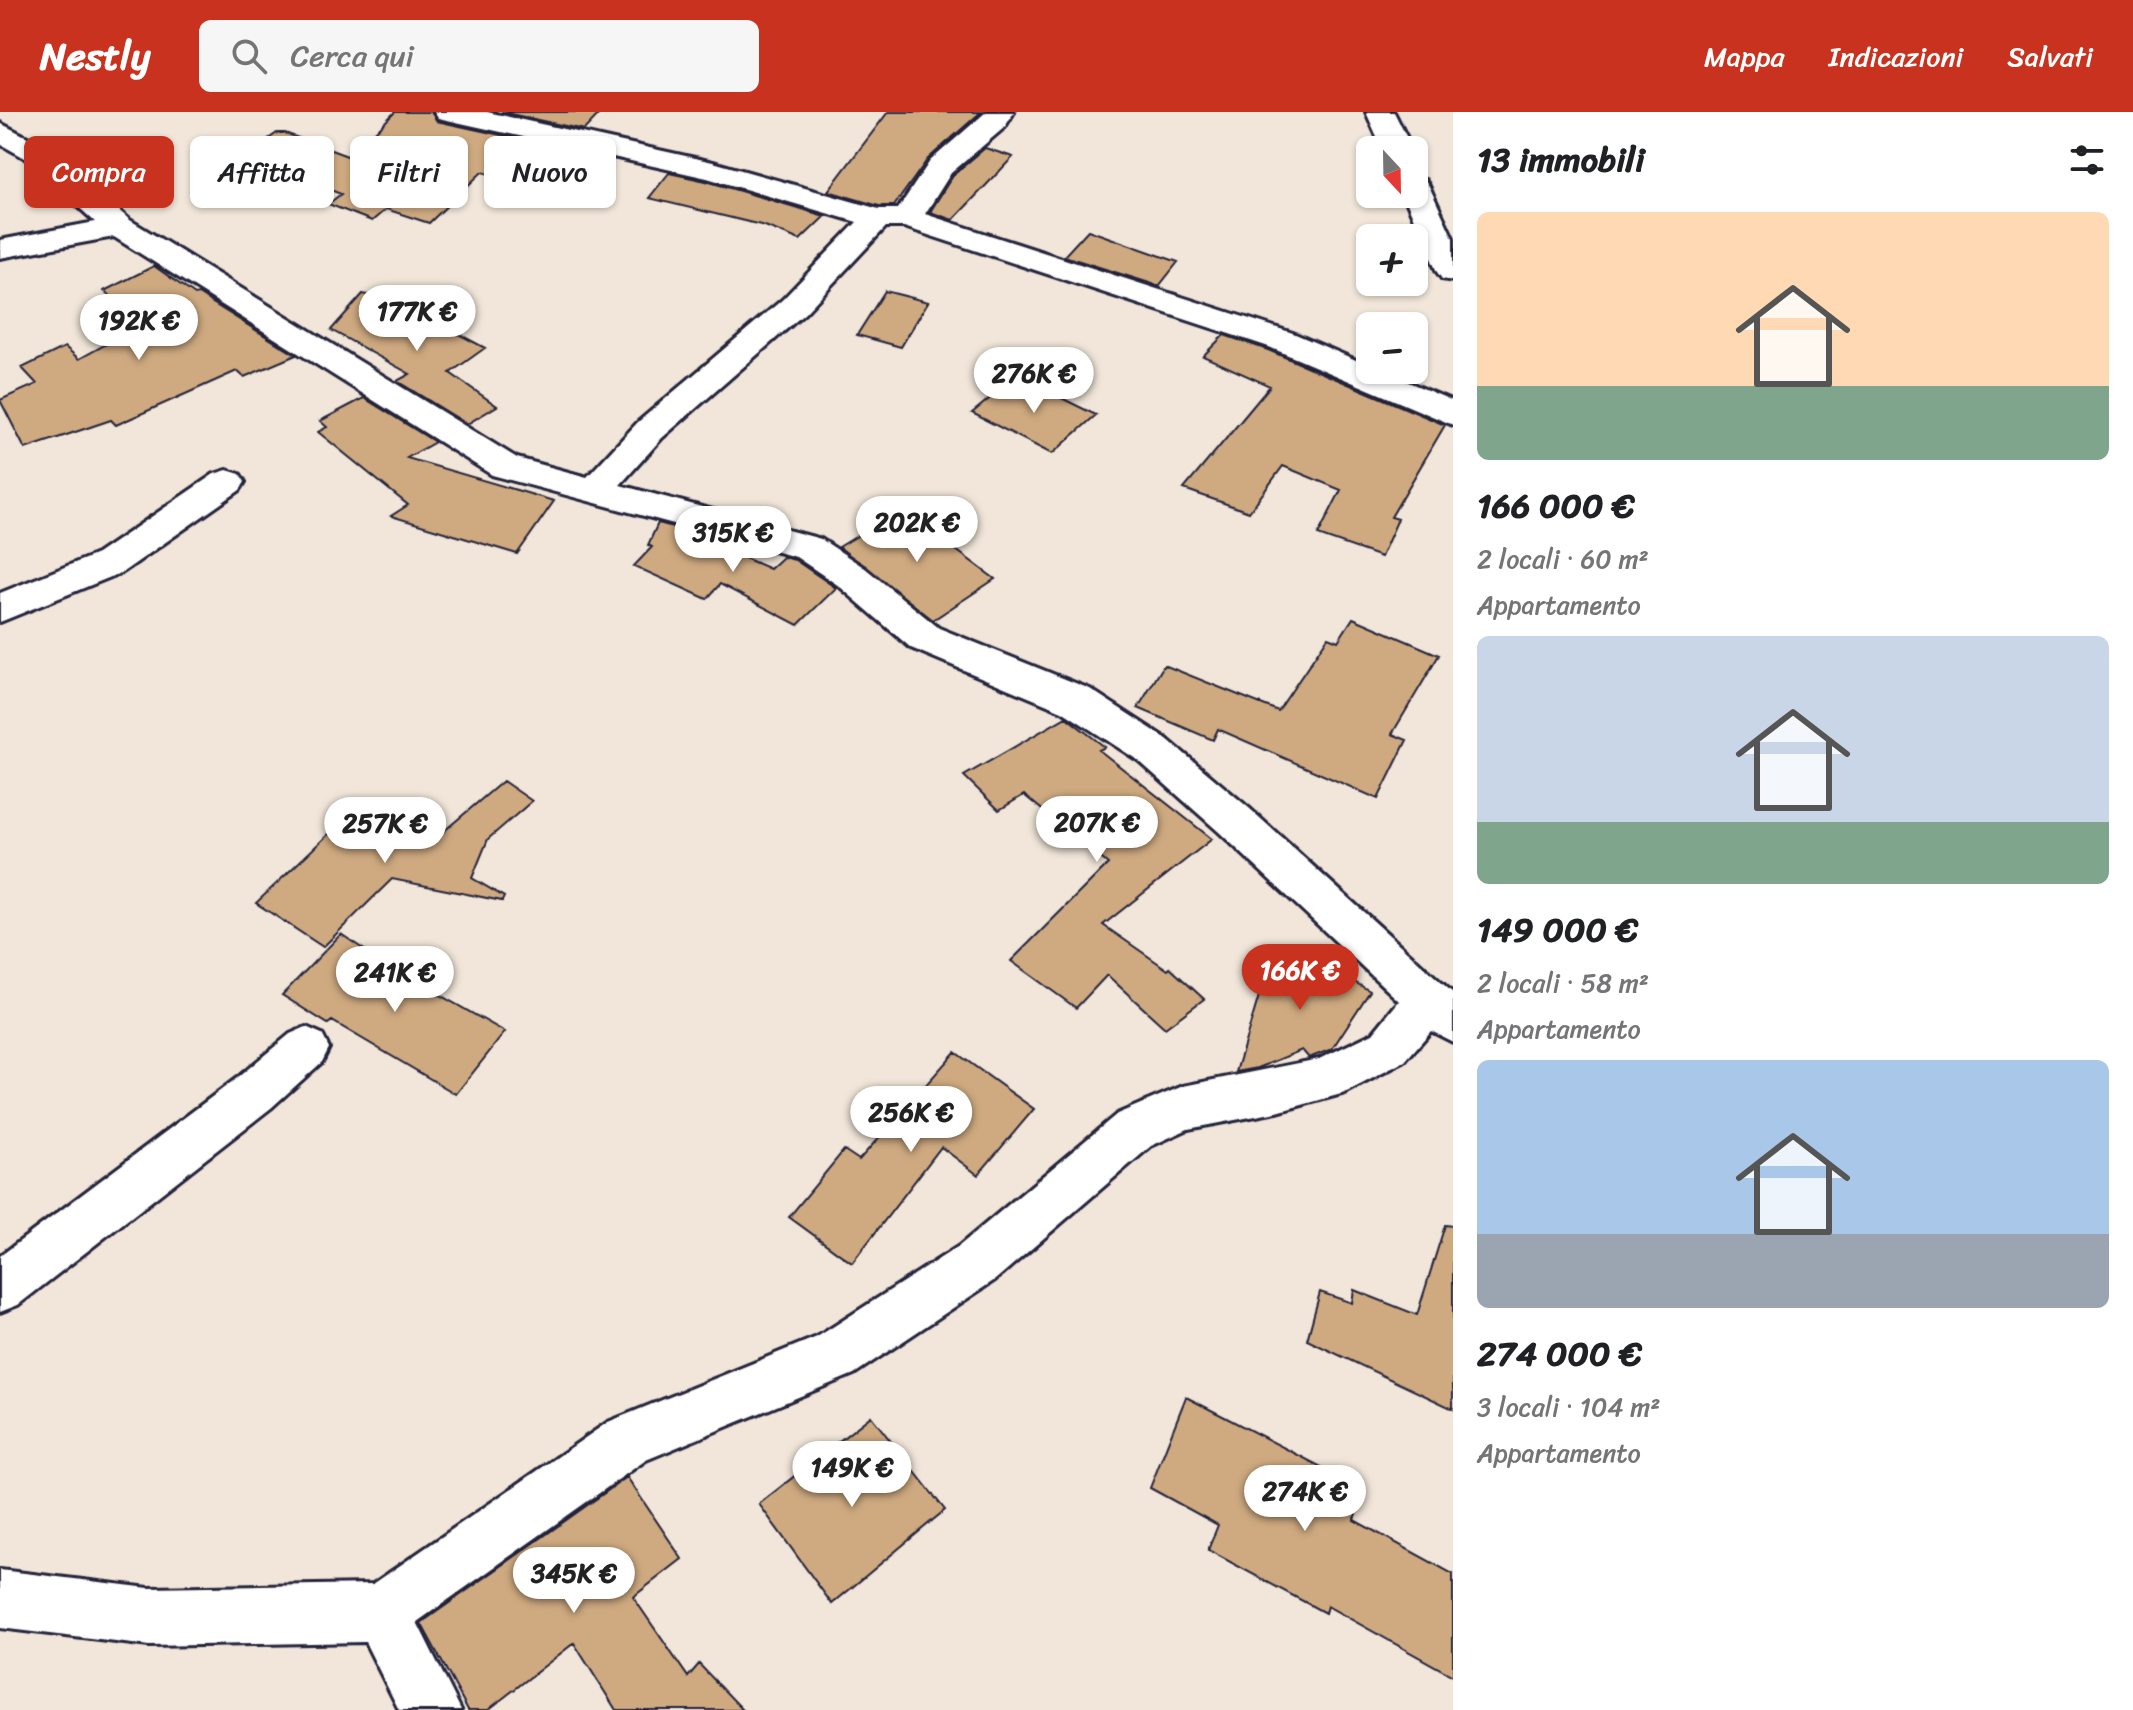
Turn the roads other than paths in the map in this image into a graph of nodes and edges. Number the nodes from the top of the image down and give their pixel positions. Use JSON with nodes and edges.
{"nodes":[{"id":1,"x":448,"y":112,"type":"edge"},
{"id":2,"x":1000,"y":112,"type":"edge"},
{"id":3,"x":1380,"y":112,"type":"edge"},
{"id":4,"x":0,"y":132,"type":"edge"},
{"id":5,"x":1391,"y":136,"type":"edge"},
{"id":6,"x":1424,"y":208,"type":"edge"},
{"id":7,"x":892,"y":218,"type":"junction"},
{"id":8,"x":119,"y":227,"type":"junction"},
{"id":9,"x":0,"y":249,"type":"edge"},
{"id":10,"x":1453,"y":272,"type":"edge"},
{"id":11,"x":1453,"y":414,"type":"edge"},
{"id":12,"x":227,"y":482,"type":"dead end"},
{"id":13,"x":596,"y":489,"type":"junction"},
{"id":14,"x":0,"y":608,"type":"edge"},
{"id":15,"x":1441,"y":1011,"type":"edge"},
{"id":16,"x":306,"y":1048,"type":"dead end"},
{"id":17,"x":0,"y":1287,"type":"edge"},
{"id":18,"x":0,"y":1599,"type":"edge"},
{"id":19,"x":381,"y":1613,"type":"junction"},
{"id":20,"x":431,"y":1710,"type":"edge"}],
"edges":[{"from":1,"to":7,"type":"street"},
{"from":2,"to":7,"type":"street"},
{"from":3,"to":5,"type":"street"},
{"from":4,"to":8,"type":"street"},
{"from":6,"to":10,"type":"street"},
{"from":7,"to":11,"type":"street"},
{"from":7,"to":13,"type":"street"},
{"from":8,"to":9,"type":"street"},
{"from":8,"to":13,"type":"street"},
{"from":12,"to":14,"type":"street"},
{"from":13,"to":15,"type":"street"},
{"from":15,"to":19,"type":"street"},
{"from":16,"to":17,"type":"street"},
{"from":18,"to":19,"type":"street"},
{"from":19,"to":20,"type":"street"}]}
